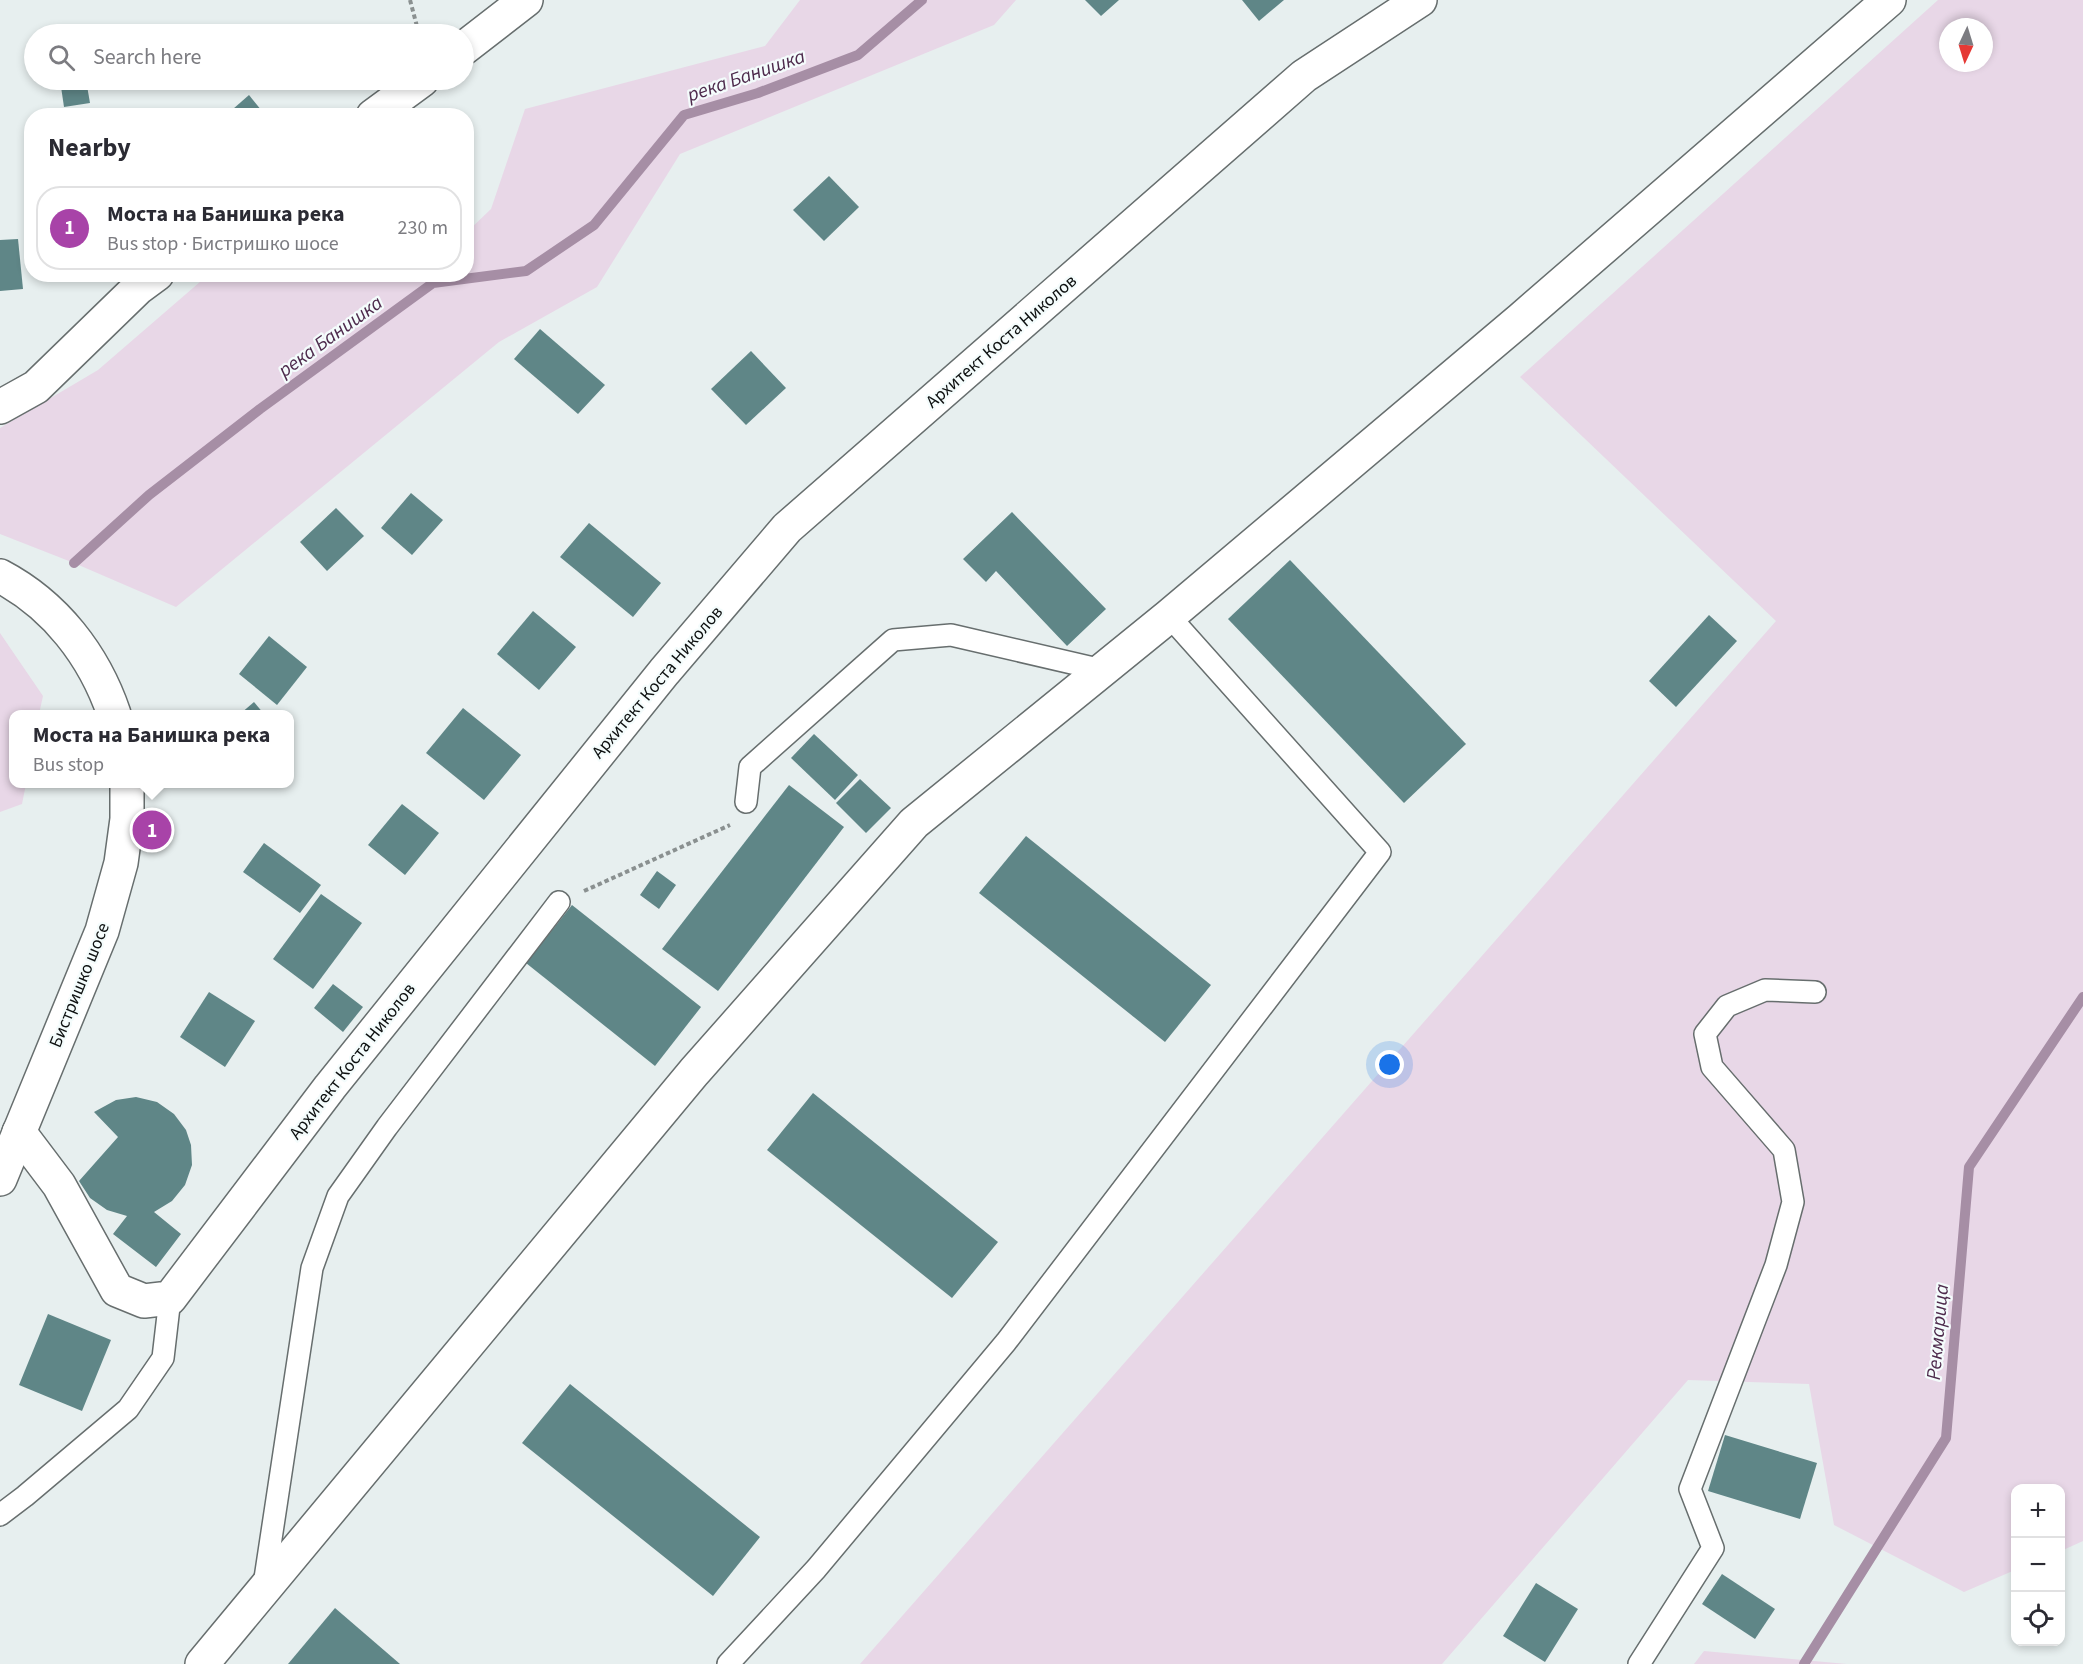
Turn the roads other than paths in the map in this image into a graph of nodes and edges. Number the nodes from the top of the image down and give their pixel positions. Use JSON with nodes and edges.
{"nodes":[{"id":1,"x":526,"y":0,"type":"edge"},
{"id":2,"x":1420,"y":0,"type":"edge"},
{"id":3,"x":1888,"y":0,"type":"edge"},
{"id":4,"x":474,"y":40,"type":"edge"},
{"id":5,"x":408,"y":90,"type":"edge"},
{"id":6,"x":384,"y":108,"type":"edge"},
{"id":7,"x":146,"y":282,"type":"edge"},
{"id":8,"x":0,"y":407,"type":"edge"},
{"id":9,"x":0,"y":576,"type":"edge"},
{"id":10,"x":1169,"y":616,"type":"junction"},
{"id":11,"x":1102,"y":670,"type":"junction"},
{"id":12,"x":112,"y":710,"type":"edge"},
{"id":13,"x":127,"y":788,"type":"edge"},
{"id":14,"x":746,"y":802,"type":"road end"},
{"id":15,"x":559,"y":903,"type":"road end"},
{"id":16,"x":1815,"y":992,"type":"dead end"},
{"id":17,"x":19,"y":1132,"type":"junction"},
{"id":18,"x":0,"y":1179,"type":"edge"},
{"id":19,"x":170,"y":1298,"type":"junction"},
{"id":20,"x":0,"y":1515,"type":"edge"},
{"id":21,"x":263,"y":1591,"type":"junction"},
{"id":22,"x":202,"y":1664,"type":"edge"},
{"id":23,"x":728,"y":1664,"type":"edge"},
{"id":24,"x":1639,"y":1664,"type":"edge"}],
"edges":[{"from":1,"to":4,"type":"street"},
{"from":2,"to":19,"type":"street","name":"Архитект Коста Николов"},
{"from":3,"to":10,"type":"street"},
{"from":5,"to":6,"type":"street"},
{"from":7,"to":8,"type":"street"},
{"from":9,"to":12,"type":"street"},
{"from":10,"to":11,"type":"street"},
{"from":10,"to":23,"type":"lane"},
{"from":11,"to":14,"type":"lane"},
{"from":11,"to":21,"type":"street"},
{"from":13,"to":17,"type":"street","name":"Бистришко шосе"},
{"from":15,"to":21,"type":"lane"},
{"from":16,"to":24,"type":"lane"},
{"from":17,"to":18,"type":"street","name":"Бистришко шосе"},
{"from":17,"to":19,"type":"street"},
{"from":19,"to":20,"type":"lane"},
{"from":21,"to":22,"type":"street"}]}
